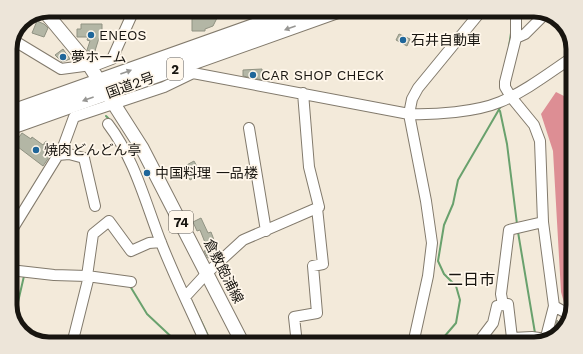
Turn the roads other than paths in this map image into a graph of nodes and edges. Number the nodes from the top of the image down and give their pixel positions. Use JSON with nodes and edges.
{"nodes":[{"id":1,"x":49,"y":17,"type":"edge"},
{"id":2,"x":131,"y":17,"type":"edge"},
{"id":3,"x":284,"y":17,"type":"edge"},
{"id":4,"x":320,"y":17,"type":"edge"},
{"id":5,"x":476,"y":17,"type":"edge"},
{"id":6,"x":516,"y":17,"type":"edge"},
{"id":7,"x":541,"y":18,"type":"edge"},
{"id":8,"x":516,"y":38,"type":"junction"},
{"id":9,"x":18,"y":43,"type":"edge"},
{"id":10,"x":566,"y":62,"type":"edge"},
{"id":11,"x":89,"y":65,"type":"junction"},
{"id":12,"x":107,"y":92,"type":"junction"},
{"id":13,"x":303,"y":94,"type":"junction"},
{"id":14,"x":511,"y":97,"type":"junction"},
{"id":15,"x":17,"y":111,"type":"edge"},
{"id":16,"x":409,"y":114,"type":"junction"},
{"id":17,"x":17,"y":124,"type":"edge"},
{"id":18,"x":108,"y":124,"type":"dead end"},
{"id":19,"x":249,"y":128,"type":"dead end"},
{"id":20,"x":58,"y":155,"type":"junction"},
{"id":21,"x":95,"y":206,"type":"dead end"},
{"id":22,"x":317,"y":208,"type":"junction"},
{"id":23,"x":17,"y":222,"type":"edge"},
{"id":24,"x":543,"y":222,"type":"junction"},
{"id":25,"x":266,"y":231,"type":"junction"},
{"id":26,"x":161,"y":242,"type":"junction"},
{"id":27,"x":17,"y":271,"type":"edge"},
{"id":28,"x":207,"y":273,"type":"junction"},
{"id":29,"x":88,"y":276,"type":"junction"},
{"id":30,"x":131,"y":282,"type":"dead end"},
{"id":31,"x":187,"y":296,"type":"junction"},
{"id":32,"x":503,"y":305,"type":"junction"},
{"id":33,"x":554,"y":306,"type":"junction"},
{"id":34,"x":565,"y":312,"type":"edge"},
{"id":35,"x":547,"y":334,"type":"edge"},
{"id":36,"x":74,"y":337,"type":"edge"},
{"id":37,"x":203,"y":337,"type":"edge"},
{"id":38,"x":239,"y":337,"type":"edge"},
{"id":39,"x":296,"y":337,"type":"edge"},
{"id":40,"x":415,"y":337,"type":"edge"},
{"id":41,"x":482,"y":337,"type":"edge"},
{"id":42,"x":512,"y":337,"type":"edge"}],
"edges":[{"from":1,"to":11,"type":"main road","name":"倉敷飽浦線","number":"74"},
{"from":2,"to":11,"type":"street"},
{"from":12,"to":3,"type":"highway","name":"国道2号","number":"2","one_way":true},
{"from":4,"to":12,"type":"highway","name":"国道2号","number":"2","one_way":true},
{"from":5,"to":16,"type":"street"},
{"from":6,"to":8,"type":"street"},
{"from":7,"to":8,"type":"street"},
{"from":8,"to":14,"type":"street"},
{"from":9,"to":11,"type":"street"},
{"from":10,"to":14,"type":"street"},
{"from":11,"to":12,"type":"main road","name":"倉敷飽浦線","number":"74"},
{"from":12,"to":13,"type":"street"},
{"from":12,"to":15,"type":"highway","name":"国道2号","number":"2"},
{"from":12,"to":17,"type":"highway","name":"国道2号","number":"2","one_way":true},
{"from":12,"to":20,"type":"street"},
{"from":12,"to":28,"type":"main road","name":"倉敷飽浦線","number":"74"},
{"from":13,"to":16,"type":"street"},
{"from":13,"to":22,"type":"street"},
{"from":14,"to":16,"type":"street"},
{"from":14,"to":24,"type":"street"},
{"from":16,"to":40,"type":"street"},
{"from":18,"to":26,"type":"street"},
{"from":19,"to":25,"type":"street"},
{"from":20,"to":21,"type":"street"},
{"from":20,"to":23,"type":"street"},
{"from":22,"to":25,"type":"street"},
{"from":22,"to":39,"type":"street"},
{"from":24,"to":32,"type":"street"},
{"from":24,"to":33,"type":"street"},
{"from":25,"to":28,"type":"street"},
{"from":26,"to":29,"type":"street"},
{"from":26,"to":31,"type":"street"},
{"from":27,"to":29,"type":"street"},
{"from":28,"to":31,"type":"street"},
{"from":28,"to":38,"type":"main road","name":"倉敷飽浦線","number":"74"},
{"from":29,"to":30,"type":"street"},
{"from":29,"to":36,"type":"street"},
{"from":31,"to":37,"type":"street"},
{"from":32,"to":41,"type":"street"},
{"from":32,"to":42,"type":"street"},
{"from":33,"to":34,"type":"street"},
{"from":33,"to":35,"type":"street"}]}
